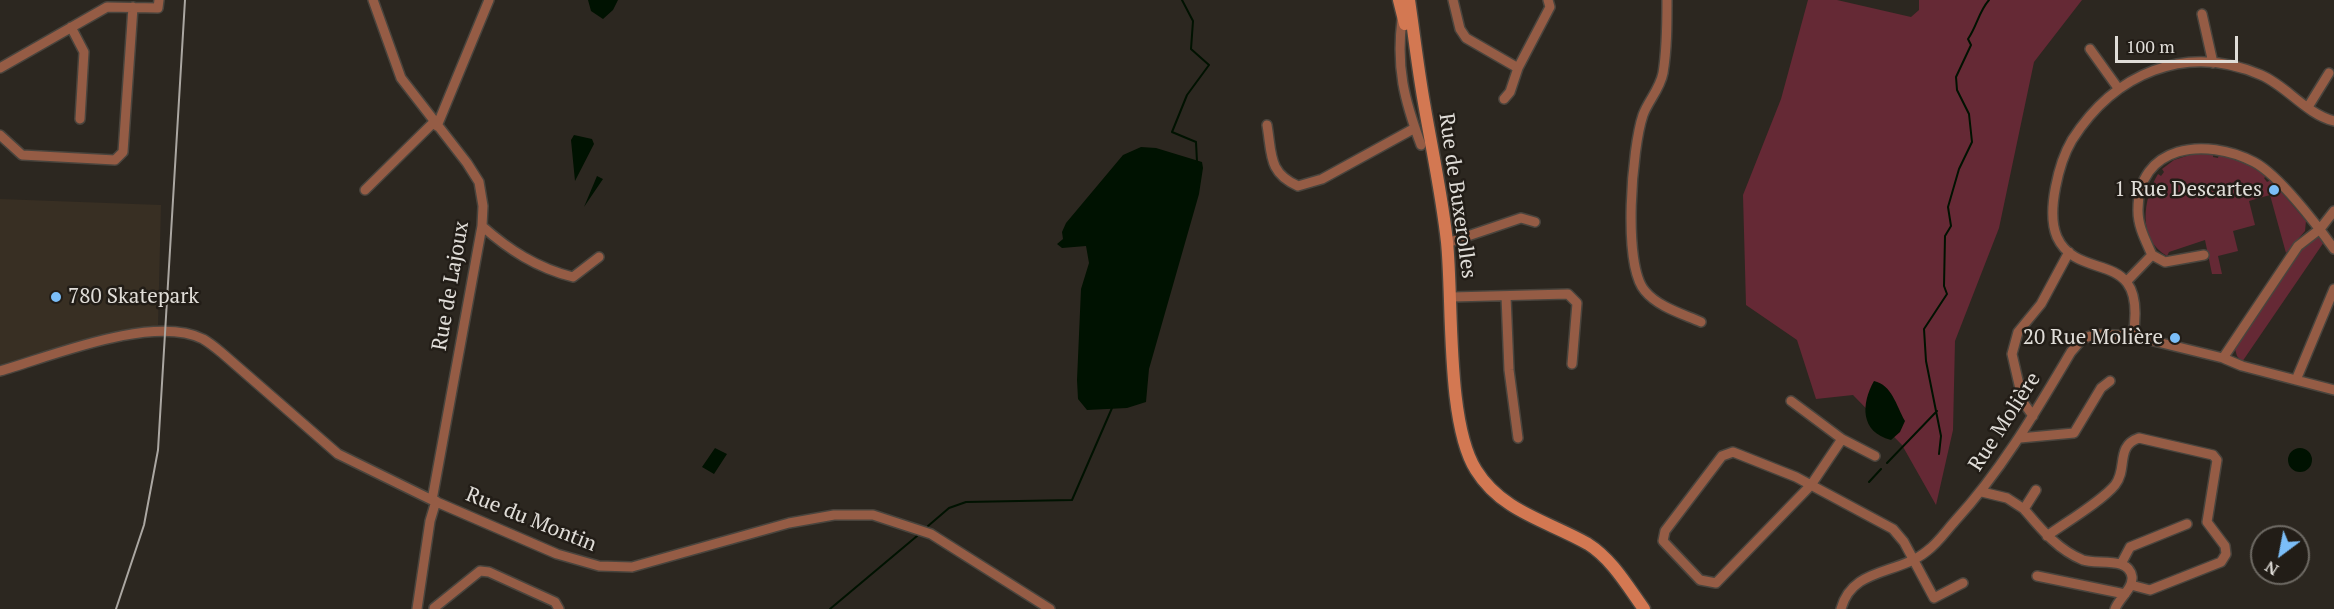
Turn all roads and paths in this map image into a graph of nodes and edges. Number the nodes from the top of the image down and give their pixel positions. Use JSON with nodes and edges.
{"nodes":[{"id":1,"x":159,"y":0,"type":"edge"},
{"id":2,"x":373,"y":0,"type":"edge"},
{"id":3,"x":489,"y":0,"type":"edge"},
{"id":4,"x":1400,"y":0,"type":"edge"},
{"id":5,"x":1409,"y":0,"type":"edge"},
{"id":6,"x":1453,"y":0,"type":"edge"},
{"id":7,"x":1548,"y":0,"type":"edge"},
{"id":8,"x":1667,"y":0,"type":"edge"},
{"id":9,"x":133,"y":8,"type":"junction"},
{"id":10,"x":1403,"y":14,"type":"junction"},
{"id":11,"x":2202,"y":14,"type":"dead end"},
{"id":12,"x":71,"y":27,"type":"junction"},
{"id":13,"x":2090,"y":49,"type":"dead end"},
{"id":14,"x":2213,"y":63,"type":"junction"},
{"id":15,"x":0,"y":68,"type":"edge"},
{"id":16,"x":1518,"y":68,"type":"junction"},
{"id":17,"x":2329,"y":74,"type":"dead end"},
{"id":18,"x":2118,"y":88,"type":"junction"},
{"id":19,"x":1504,"y":99,"type":"dead end"},
{"id":20,"x":1423,"y":101,"type":"junction"},
{"id":21,"x":1406,"y":103,"type":"junction"},
{"id":22,"x":2308,"y":107,"type":"junction"},
{"id":23,"x":80,"y":119,"type":"dead end"},
{"id":24,"x":2334,"y":121,"type":"edge"},
{"id":25,"x":436,"y":124,"type":"junction"},
{"id":26,"x":1267,"y":124,"type":"dead end"},
{"id":27,"x":1415,"y":128,"type":"junction"},
{"id":28,"x":0,"y":135,"type":"edge"},
{"id":29,"x":1421,"y":145,"type":"dead end"},
{"id":30,"x":364,"y":190,"type":"dead end"},
{"id":31,"x":2334,"y":211,"type":"edge"},
{"id":32,"x":1535,"y":222,"type":"dead end"},
{"id":33,"x":482,"y":226,"type":"junction"},
{"id":34,"x":2320,"y":229,"type":"junction"},
{"id":35,"x":1447,"y":243,"type":"junction"},
{"id":36,"x":2334,"y":249,"type":"edge"},
{"id":37,"x":2069,"y":252,"type":"junction"},
{"id":38,"x":2152,"y":255,"type":"junction"},
{"id":39,"x":2204,"y":255,"type":"dead end"},
{"id":40,"x":599,"y":257,"type":"dead end"},
{"id":41,"x":2127,"y":281,"type":"junction"},
{"id":42,"x":2334,"y":289,"type":"edge"},
{"id":43,"x":1506,"y":296,"type":"junction"},
{"id":44,"x":1452,"y":297,"type":"junction"},
{"id":45,"x":1701,"y":322,"type":"dead end"},
{"id":46,"x":2133,"y":336,"type":"junction"},
{"id":47,"x":2223,"y":358,"type":"junction"},
{"id":48,"x":1572,"y":364,"type":"dead end"},
{"id":49,"x":0,"y":371,"type":"edge"},
{"id":50,"x":2296,"y":380,"type":"junction"},
{"id":51,"x":2109,"y":381,"type":"dead end"},
{"id":52,"x":2334,"y":390,"type":"edge"},
{"id":53,"x":1791,"y":401,"type":"dead end"},
{"id":54,"x":2033,"y":416,"type":"junction"},
{"id":55,"x":1518,"y":438,"type":"dead end"},
{"id":56,"x":2020,"y":438,"type":"junction"},
{"id":57,"x":1842,"y":439,"type":"junction"},
{"id":58,"x":1875,"y":456,"type":"dead end"},
{"id":59,"x":1811,"y":485,"type":"junction"},
{"id":60,"x":2036,"y":490,"type":"dead end"},
{"id":61,"x":1982,"y":492,"type":"junction"},
{"id":62,"x":434,"y":500,"type":"junction"},
{"id":63,"x":2024,"y":509,"type":"junction"},
{"id":64,"x":2187,"y":524,"type":"dead end"},
{"id":65,"x":2047,"y":536,"type":"junction"},
{"id":66,"x":1914,"y":561,"type":"junction"},
{"id":67,"x":2121,"y":564,"type":"junction"},
{"id":68,"x":2037,"y":576,"type":"dead end"},
{"id":69,"x":1963,"y":583,"type":"dead end"},
{"id":70,"x":2131,"y":585,"type":"junction"},
{"id":71,"x":2124,"y":594,"type":"junction"},
{"id":72,"x":417,"y":606,"type":"edge"},
{"id":73,"x":434,"y":608,"type":"edge"},
{"id":74,"x":559,"y":609,"type":"edge"},
{"id":75,"x":1050,"y":609,"type":"edge"},
{"id":76,"x":1644,"y":609,"type":"edge"},
{"id":77,"x":1841,"y":609,"type":"edge"},
{"id":78,"x":2115,"y":609,"type":"edge"}],
"edges":[{"from":1,"to":9,"type":"street"},
{"from":2,"to":25,"type":"street","name":"Rue de Lajoux"},
{"from":3,"to":25,"type":"street"},
{"from":4,"to":10,"type":"street","name":"Rue de Buxerolles"},
{"from":5,"to":20,"type":"street","name":"Rue de Buxerolles"},
{"from":6,"to":16,"type":"street"},
{"from":7,"to":16,"type":"street"},
{"from":8,"to":45,"type":"street"},
{"from":9,"to":12,"type":"street"},
{"from":9,"to":28,"type":"street"},
{"from":10,"to":20,"type":"street","name":"Rue de Buxerolles"},
{"from":10,"to":21,"type":"street"},
{"from":11,"to":14,"type":"street"},
{"from":12,"to":15,"type":"street"},
{"from":12,"to":23,"type":"street"},
{"from":13,"to":18,"type":"street"},
{"from":14,"to":18,"type":"street"},
{"from":14,"to":22,"type":"street"},
{"from":16,"to":19,"type":"street"},
{"from":17,"to":22,"type":"street"},
{"from":18,"to":37,"type":"street"},
{"from":20,"to":21,"type":"street"},
{"from":20,"to":35,"type":"street","name":"Rue de Buxerolles"},
{"from":21,"to":27,"type":"street"},
{"from":22,"to":24,"type":"street"},
{"from":25,"to":30,"type":"street"},
{"from":25,"to":33,"type":"street","name":"Rue de Lajoux"},
{"from":26,"to":27,"type":"street"},
{"from":27,"to":29,"type":"street"},
{"from":31,"to":34,"type":"street"},
{"from":32,"to":35,"type":"street"},
{"from":33,"to":40,"type":"street"},
{"from":33,"to":62,"type":"street","name":"Rue de Lajoux"},
{"from":34,"to":36,"type":"street"},
{"from":34,"to":38,"type":"street"},
{"from":34,"to":47,"type":"street"},
{"from":35,"to":44,"type":"street","name":"Rue de Buxerolles"},
{"from":37,"to":41,"type":"street"},
{"from":37,"to":54,"type":"street"},
{"from":38,"to":39,"type":"street"},
{"from":38,"to":41,"type":"street"},
{"from":41,"to":46,"type":"street"},
{"from":42,"to":50,"type":"street"},
{"from":43,"to":44,"type":"street"},
{"from":43,"to":48,"type":"street"},
{"from":43,"to":55,"type":"street"},
{"from":44,"to":76,"type":"street","name":"Rue de Buxerolles"},
{"from":46,"to":47,"type":"street","name":"Rue Molière"},
{"from":46,"to":54,"type":"street","name":"Rue Molière"},
{"from":47,"to":50,"type":"street","name":"Rue Molière"},
{"from":49,"to":62,"type":"street","name":"Rue du Montin"},
{"from":50,"to":52,"type":"street","name":"Rue Molière"},
{"from":51,"to":56,"type":"street"},
{"from":53,"to":57,"type":"street"},
{"from":54,"to":56,"type":"street","name":"Rue Molière"},
{"from":56,"to":61,"type":"street","name":"Rue Molière"},
{"from":57,"to":58,"type":"street"},
{"from":57,"to":59,"type":"street"},
{"from":59,"to":59,"type":"street"},
{"from":59,"to":66,"type":"street"},
{"from":60,"to":63,"type":"street"},
{"from":61,"to":63,"type":"street"},
{"from":61,"to":66,"type":"street","name":"Rue Molière"},
{"from":62,"to":72,"type":"street","name":"Rue de Lajoux"},
{"from":62,"to":75,"type":"street","name":"Rue du Montin"},
{"from":63,"to":65,"type":"street"},
{"from":64,"to":67,"type":"street"},
{"from":65,"to":67,"type":"street"},
{"from":65,"to":70,"type":"street"},
{"from":66,"to":69,"type":"street"},
{"from":66,"to":77,"type":"street","name":"Rue Molière"},
{"from":67,"to":70,"type":"street"},
{"from":68,"to":71,"type":"street"},
{"from":70,"to":71,"type":"street"},
{"from":71,"to":78,"type":"street"},
{"from":72,"to":73,"type":"street"},
{"from":73,"to":74,"type":"street"}]}
